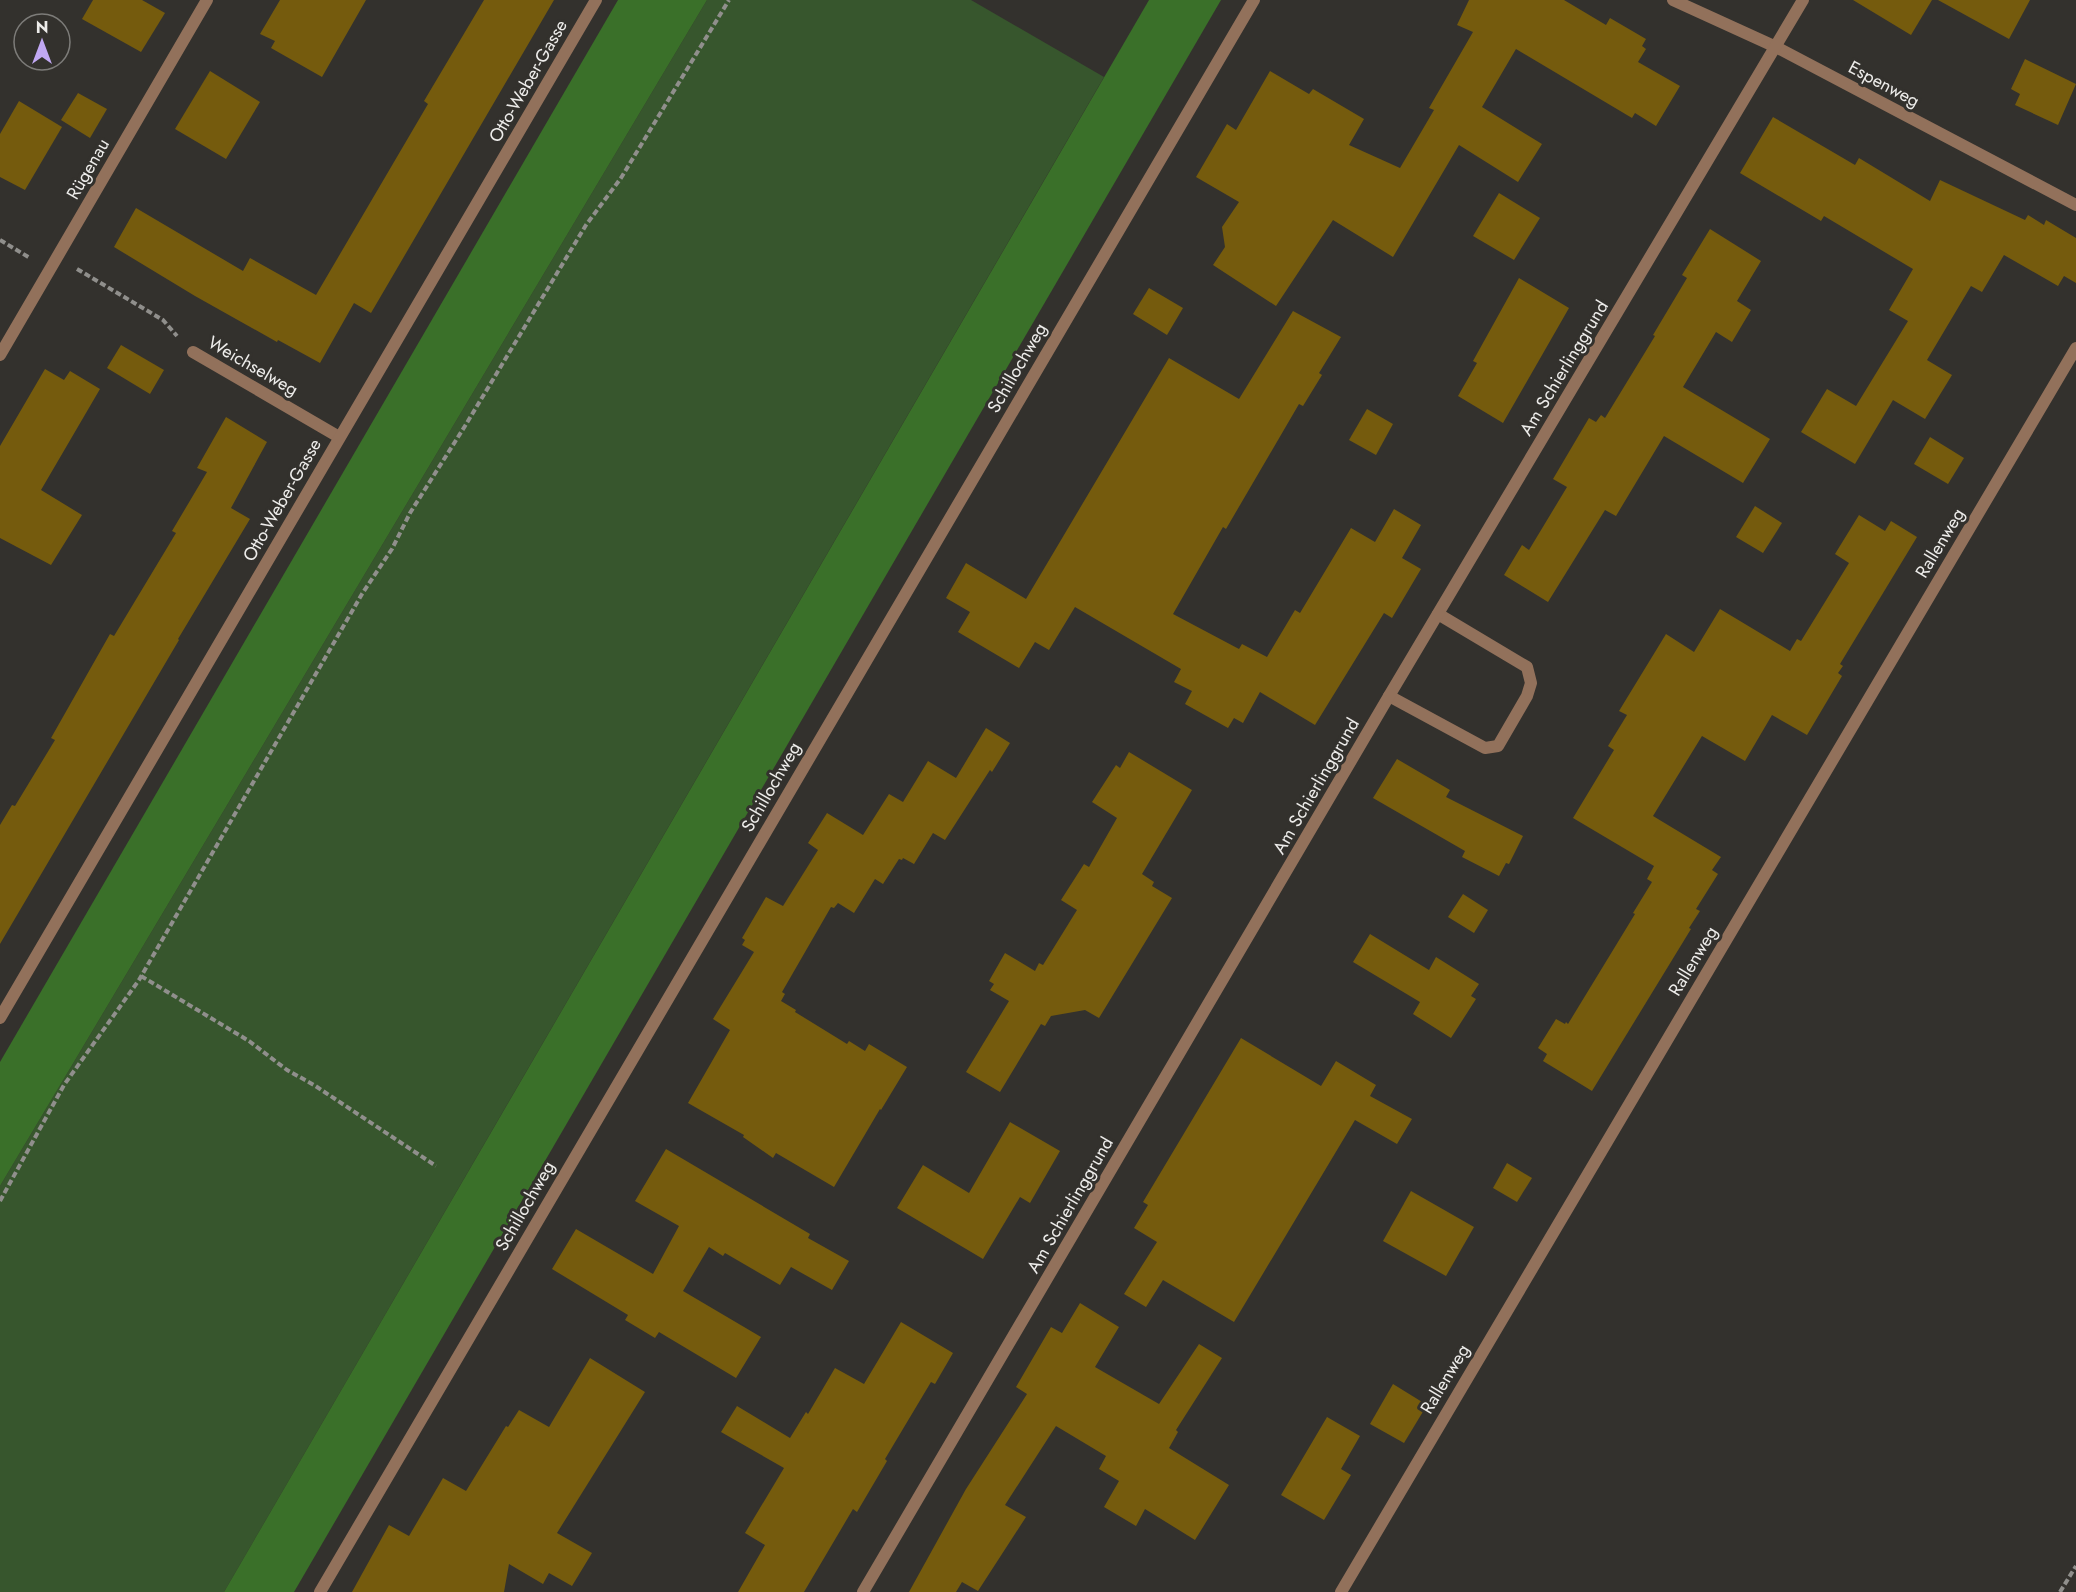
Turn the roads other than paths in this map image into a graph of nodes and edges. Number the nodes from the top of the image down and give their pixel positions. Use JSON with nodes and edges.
{"nodes":[{"id":1,"x":207,"y":0,"type":"edge"},
{"id":2,"x":596,"y":0,"type":"edge"},
{"id":3,"x":1254,"y":0,"type":"edge"},
{"id":4,"x":1673,"y":0,"type":"edge"},
{"id":5,"x":1803,"y":0,"type":"edge"},
{"id":6,"x":1776,"y":47,"type":"junction"},
{"id":7,"x":2076,"y":205,"type":"edge"},
{"id":8,"x":2076,"y":348,"type":"edge"},
{"id":9,"x":193,"y":352,"type":"road end"},
{"id":10,"x":0,"y":355,"type":"edge"},
{"id":11,"x":339,"y":438,"type":"junction"},
{"id":12,"x":1438,"y":614,"type":"junction"},
{"id":13,"x":1389,"y":696,"type":"junction"},
{"id":14,"x":0,"y":1018,"type":"edge"},
{"id":15,"x":320,"y":1592,"type":"edge"},
{"id":16,"x":863,"y":1592,"type":"edge"},
{"id":17,"x":1341,"y":1592,"type":"edge"}],
"edges":[{"from":1,"to":10,"type":"street","name":"Rügenau"},
{"from":2,"to":11,"type":"street","name":"Otto-Weber-Gasse"},
{"from":3,"to":15,"type":"street","name":"Schillochweg"},
{"from":4,"to":6,"type":"street","name":"Espenweg"},
{"from":5,"to":6,"type":"street","name":"Am Schierlinggrund"},
{"from":6,"to":7,"type":"street","name":"Espenweg"},
{"from":6,"to":12,"type":"street","name":"Am Schierlinggrund"},
{"from":8,"to":17,"type":"street","name":"Rallenweg"},
{"from":9,"to":11,"type":"street","name":"Weichselweg"},
{"from":11,"to":14,"type":"street","name":"Otto-Weber-Gasse"},
{"from":12,"to":13,"type":"street","name":"Am Schierlinggrund"},
{"from":12,"to":13,"type":"street"},
{"from":13,"to":16,"type":"street","name":"Am Schierlinggrund"}]}
